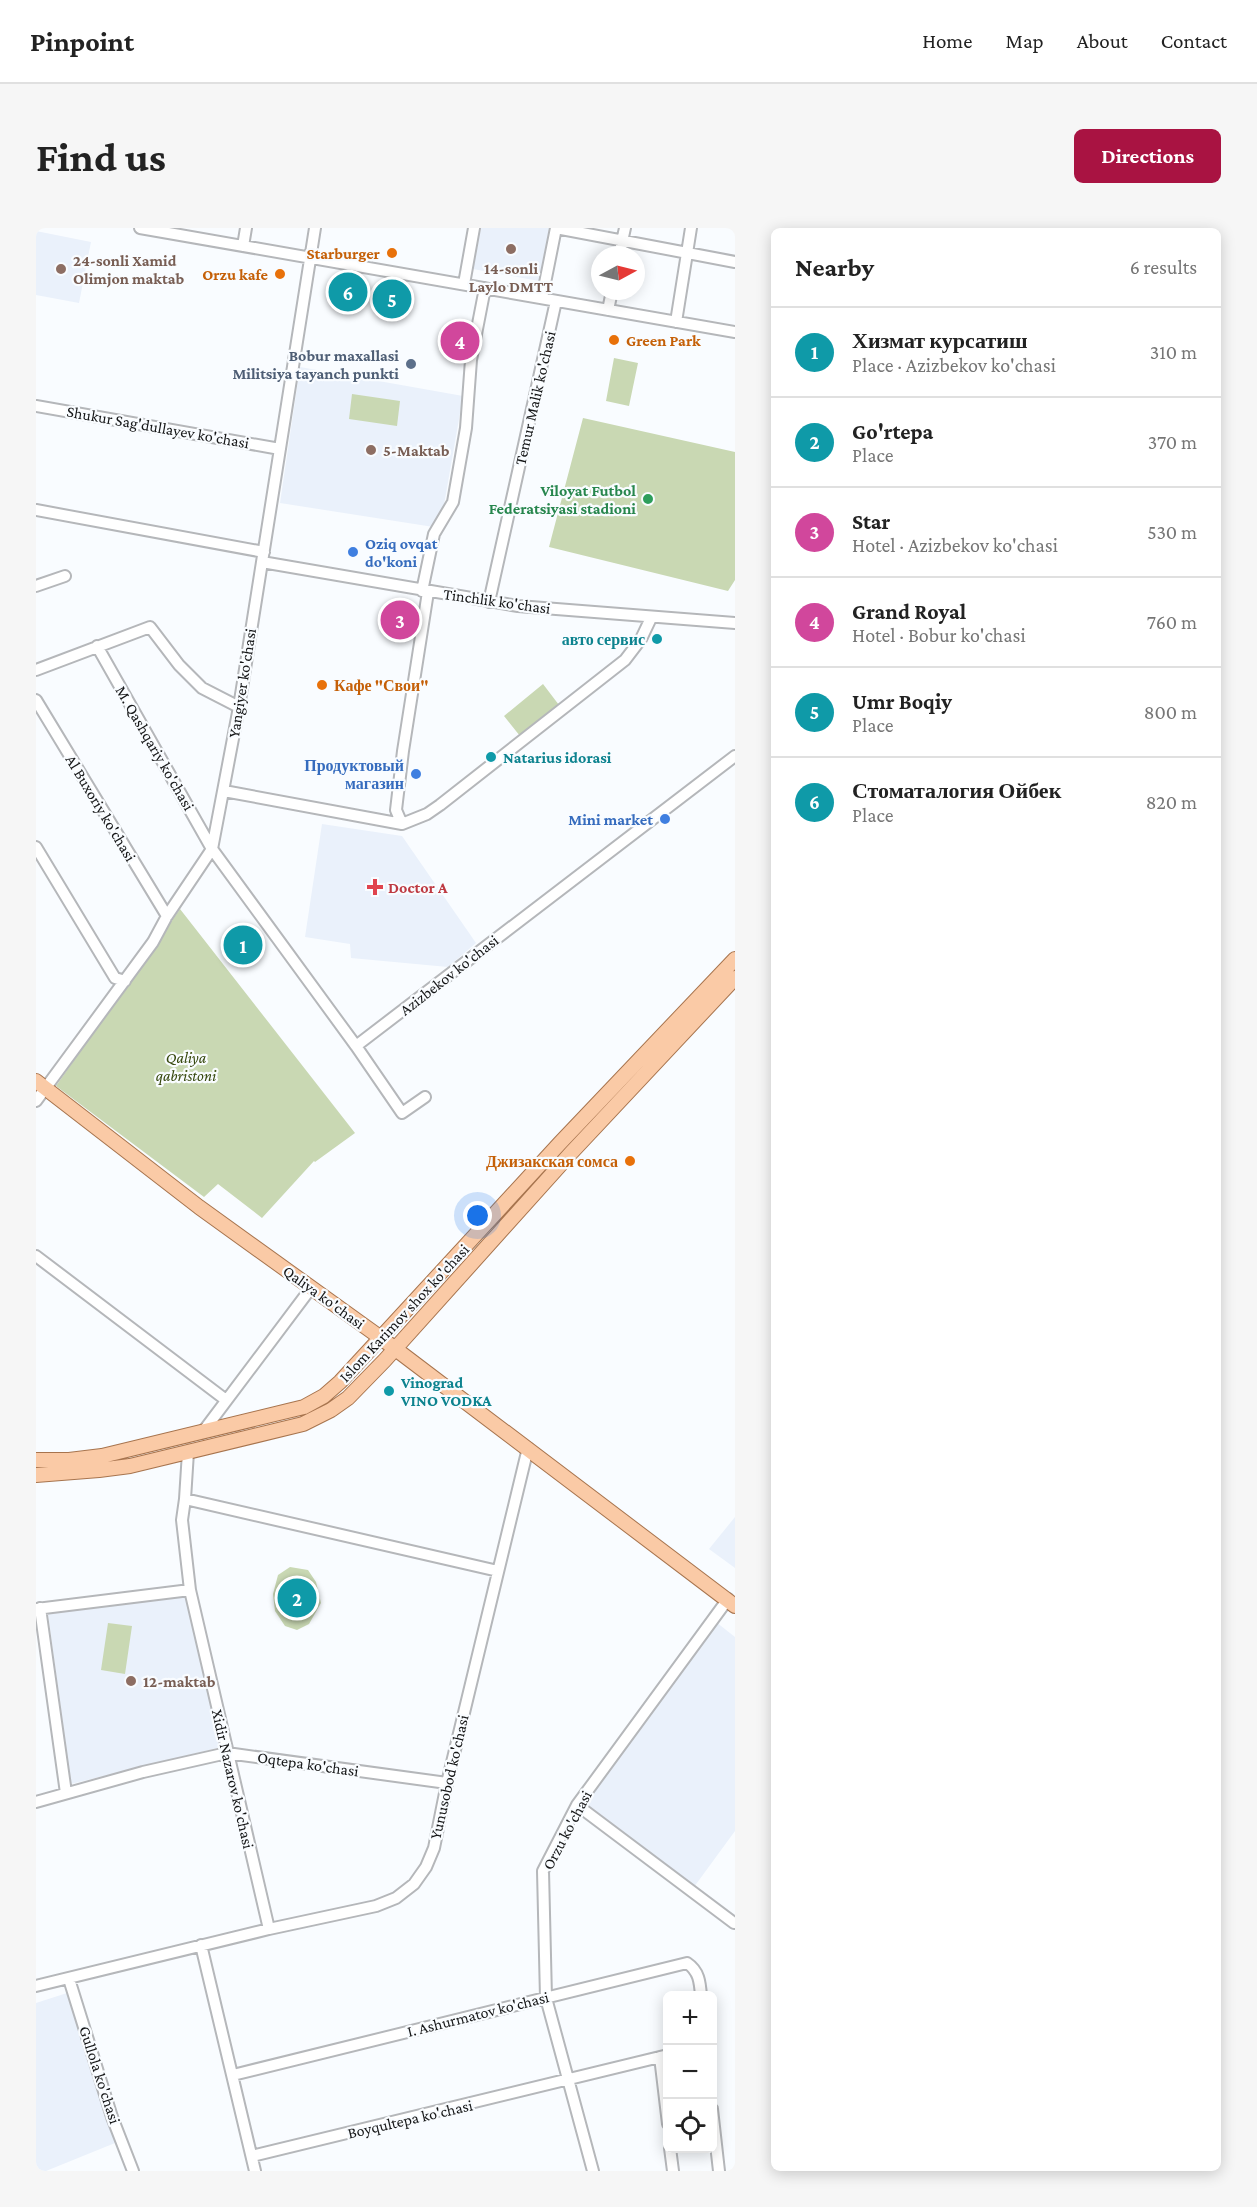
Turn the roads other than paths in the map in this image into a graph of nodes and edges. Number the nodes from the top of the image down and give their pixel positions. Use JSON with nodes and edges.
{"nodes":[{"id":1,"x":140,"y":228,"type":"edge"},
{"id":2,"x":246,"y":228,"type":"edge"},
{"id":3,"x":315,"y":228,"type":"edge"},
{"id":4,"x":474,"y":228,"type":"edge"},
{"id":5,"x":556,"y":228,"type":"edge"},
{"id":6,"x":625,"y":228,"type":"edge"},
{"id":7,"x":691,"y":228,"type":"edge"},
{"id":8,"x":622,"y":240,"type":"junction"},
{"id":9,"x":243,"y":246,"type":"junction"},
{"id":10,"x":621,"y":246,"type":"edge"},
{"id":11,"x":687,"y":253,"type":"junction"},
{"id":12,"x":310,"y":258,"type":"junction"},
{"id":13,"x":735,"y":262,"type":"edge"},
{"id":14,"x":464,"y":284,"type":"junction"},
{"id":15,"x":485,"y":288,"type":"junction"},
{"id":16,"x":543,"y":298,"type":"junction"},
{"id":17,"x":610,"y":300,"type":"edge"},
{"id":18,"x":556,"y":301,"type":"junction"},
{"id":19,"x":608,"y":310,"type":"junction"},
{"id":20,"x":676,"y":322,"type":"junction"},
{"id":21,"x":735,"y":332,"type":"edge"},
{"id":22,"x":36,"y":406,"type":"edge"},
{"id":23,"x":280,"y":449,"type":"junction"},
{"id":24,"x":36,"y":510,"type":"edge"},
{"id":25,"x":263,"y":557,"type":"junction"},
{"id":26,"x":65,"y":576,"type":"dead end"},
{"id":27,"x":36,"y":586,"type":"edge"},
{"id":28,"x":425,"y":591,"type":"junction"},
{"id":29,"x":489,"y":602,"type":"junction"},
{"id":30,"x":651,"y":618,"type":"junction"},
{"id":31,"x":735,"y":623,"type":"edge"},
{"id":32,"x":97,"y":646,"type":"junction"},
{"id":33,"x":36,"y":670,"type":"edge"},
{"id":34,"x":36,"y":700,"type":"edge"},
{"id":35,"x":239,"y":707,"type":"junction"},
{"id":36,"x":735,"y":756,"type":"edge"},
{"id":37,"x":224,"y":791,"type":"junction"},
{"id":38,"x":402,"y":824,"type":"junction"},
{"id":39,"x":36,"y":847,"type":"edge"},
{"id":40,"x":212,"y":849,"type":"junction"},
{"id":41,"x":167,"y":916,"type":"junction"},
{"id":42,"x":735,"y":959,"type":"edge"},
{"id":43,"x":735,"y":978,"type":"edge"},
{"id":44,"x":125,"y":981,"type":"junction"},
{"id":45,"x":697,"y":1009,"type":"junction"},
{"id":46,"x":356,"y":1046,"type":"junction"},
{"id":47,"x":41,"y":1085,"type":"edge"},
{"id":48,"x":425,"y":1097,"type":"dead end"},
{"id":49,"x":36,"y":1101,"type":"edge"},
{"id":50,"x":36,"y":1256,"type":"edge"},
{"id":51,"x":311,"y":1288,"type":"junction"},
{"id":52,"x":381,"y":1338,"type":"junction"},
{"id":53,"x":394,"y":1348,"type":"junction"},
{"id":54,"x":226,"y":1400,"type":"junction"},
{"id":55,"x":202,"y":1433,"type":"junction"},
{"id":56,"x":528,"y":1448,"type":"junction"},
{"id":57,"x":188,"y":1452,"type":"junction"},
{"id":58,"x":36,"y":1460,"type":"edge"},
{"id":59,"x":36,"y":1475,"type":"edge"},
{"id":60,"x":186,"y":1499,"type":"junction"},
{"id":61,"x":498,"y":1572,"type":"junction"},
{"id":62,"x":190,"y":1590,"type":"junction"},
{"id":63,"x":733,"y":1603,"type":"edge"},
{"id":64,"x":38,"y":1609,"type":"edge"},
{"id":65,"x":227,"y":1753,"type":"junction"},
{"id":66,"x":447,"y":1783,"type":"junction"},
{"id":67,"x":66,"y":1793,"type":"junction"},
{"id":68,"x":36,"y":1802,"type":"edge"},
{"id":69,"x":577,"y":1805,"type":"junction"},
{"id":70,"x":734,"y":1923,"type":"edge"},
{"id":71,"x":269,"y":1929,"type":"junction"},
{"id":72,"x":201,"y":1945,"type":"junction"},
{"id":73,"x":69,"y":1979,"type":"junction"},
{"id":74,"x":36,"y":1986,"type":"edge"},
{"id":75,"x":701,"y":1991,"type":"edge"},
{"id":76,"x":546,"y":1998,"type":"junction"},
{"id":77,"x":663,"y":2056,"type":"edge"},
{"id":78,"x":233,"y":2075,"type":"junction"},
{"id":79,"x":568,"y":2081,"type":"junction"},
{"id":80,"x":671,"y":2153,"type":"edge"},
{"id":81,"x":717,"y":2153,"type":"edge"},
{"id":82,"x":252,"y":2156,"type":"junction"},
{"id":83,"x":133,"y":2171,"type":"edge"},
{"id":84,"x":255,"y":2171,"type":"edge"},
{"id":85,"x":592,"y":2171,"type":"edge"},
{"id":86,"x":673,"y":2171,"type":"edge"},
{"id":87,"x":719,"y":2171,"type":"edge"}],
"edges":[{"from":1,"to":9,"type":"street"},
{"from":2,"to":9,"type":"street"},
{"from":3,"to":12,"type":"street","name":"Yangiyer ko'chasi"},
{"from":4,"to":14,"type":"street"},
{"from":5,"to":8,"type":"street"},
{"from":5,"to":16,"type":"street"},
{"from":6,"to":8,"type":"street"},
{"from":7,"to":11,"type":"street"},
{"from":8,"to":10,"type":"street"},
{"from":8,"to":11,"type":"street"},
{"from":9,"to":12,"type":"street"},
{"from":11,"to":13,"type":"street"},
{"from":11,"to":20,"type":"street"},
{"from":12,"to":14,"type":"street"},
{"from":12,"to":23,"type":"street","name":"Yangiyer ko'chasi"},
{"from":14,"to":15,"type":"street"},
{"from":15,"to":16,"type":"street"},
{"from":15,"to":28,"type":"street"},
{"from":16,"to":18,"type":"street"},
{"from":17,"to":19,"type":"street"},
{"from":18,"to":19,"type":"street"},
{"from":18,"to":29,"type":"street","name":"Temur Malik ko'chasi"},
{"from":19,"to":20,"type":"street"},
{"from":20,"to":21,"type":"street"},
{"from":22,"to":23,"type":"street","name":"Shukur Sag'dullayev ko'chasi"},
{"from":23,"to":25,"type":"street","name":"Yangiyer ko'chasi"},
{"from":24,"to":25,"type":"street","name":"Tinchlik ko'chasi"},
{"from":25,"to":28,"type":"street","name":"Tinchlik ko'chasi"},
{"from":25,"to":35,"type":"street","name":"Yangiyer ko'chasi"},
{"from":26,"to":27,"type":"street"},
{"from":28,"to":29,"type":"street","name":"Tinchlik ko'chasi"},
{"from":28,"to":38,"type":"street"},
{"from":29,"to":30,"type":"street","name":"Tinchlik ko'chasi"},
{"from":30,"to":31,"type":"street","name":"Tinchlik ko'chasi"},
{"from":30,"to":38,"type":"street"},
{"from":32,"to":33,"type":"street"},
{"from":32,"to":35,"type":"street"},
{"from":32,"to":40,"type":"street","name":"M. Qashqariy ko'chasi"},
{"from":34,"to":41,"type":"street","name":"Al Buxoriy ko'chasi"},
{"from":35,"to":37,"type":"street","name":"Yangiyer ko'chasi"},
{"from":36,"to":46,"type":"street","name":"Azizbekov ko'chasi"},
{"from":37,"to":38,"type":"street"},
{"from":37,"to":40,"type":"street","name":"Yangiyer ko'chasi"},
{"from":39,"to":44,"type":"street"},
{"from":40,"to":41,"type":"street","name":"Yangiyer ko'chasi"},
{"from":40,"to":46,"type":"street"},
{"from":41,"to":44,"type":"street","name":"Yangiyer ko'chasi"},
{"from":42,"to":45,"type":"main road","name":"Islom Karimov shox ko'chasi"},
{"from":43,"to":45,"type":"main road","name":"Islom Karimov shox ko'chasi"},
{"from":44,"to":47,"type":"street","name":"Yangiyer ko'chasi"},
{"from":45,"to":52,"type":"main road","name":"Islom Karimov shox ko'chasi"},
{"from":45,"to":53,"type":"main road","name":"Islom Karimov shox ko'chasi"},
{"from":46,"to":48,"type":"street"},
{"from":47,"to":49,"type":"street","name":"Yangiyer ko'chasi"},
{"from":47,"to":51,"type":"main road","name":"Qaliya ko'chasi"},
{"from":50,"to":54,"type":"street"},
{"from":51,"to":52,"type":"main road","name":"Qaliya ko'chasi"},
{"from":51,"to":54,"type":"street"},
{"from":52,"to":53,"type":"main road","name":"Qaliya ko'chasi"},
{"from":52,"to":55,"type":"main road","name":"Islom Karimov shox ko'chasi"},
{"from":53,"to":56,"type":"main road","name":"Qaliya ko'chasi"},
{"from":53,"to":57,"type":"main road","name":"Islom Karimov shox ko'chasi"},
{"from":54,"to":55,"type":"street"},
{"from":55,"to":58,"type":"main road","name":"Islom Karimov shox ko'chasi"},
{"from":56,"to":61,"type":"street","name":"Yunusobod ko'chasi"},
{"from":56,"to":63,"type":"main road","name":"Qaliya ko'chasi"},
{"from":57,"to":59,"type":"main road","name":"Islom Karimov shox ko'chasi"},
{"from":57,"to":60,"type":"street","name":"Xidir Nazarov ko'chasi"},
{"from":60,"to":61,"type":"street"},
{"from":60,"to":62,"type":"street","name":"Xidir Nazarov ko'chasi"},
{"from":61,"to":66,"type":"street","name":"Yunusobod ko'chasi"},
{"from":62,"to":64,"type":"street"},
{"from":62,"to":65,"type":"street","name":"Xidir Nazarov ko'chasi"},
{"from":63,"to":69,"type":"street","name":"Orzu ko'chasi"},
{"from":64,"to":67,"type":"street"},
{"from":65,"to":66,"type":"street","name":"Oqtepa ko'chasi"},
{"from":65,"to":67,"type":"street","name":"Oqtepa ko'chasi"},
{"from":65,"to":71,"type":"street","name":"Xidir Nazarov ko'chasi"},
{"from":66,"to":71,"type":"street","name":"Yunusobod ko'chasi"},
{"from":67,"to":68,"type":"street","name":"Oqtepa ko'chasi"},
{"from":69,"to":70,"type":"street"},
{"from":69,"to":76,"type":"street","name":"Orzu ko'chasi"},
{"from":71,"to":72,"type":"street","name":"Yunusobod ko'chasi"},
{"from":72,"to":73,"type":"street","name":"Yunusobod ko'chasi"},
{"from":72,"to":78,"type":"street"},
{"from":73,"to":74,"type":"street","name":"Yunusobod ko'chasi"},
{"from":73,"to":83,"type":"street","name":"Gullola ko'chasi"},
{"from":75,"to":76,"type":"street","name":"I. Ashurmatov ko'chasi"},
{"from":76,"to":78,"type":"street","name":"I. Ashurmatov ko'chasi"},
{"from":76,"to":79,"type":"street","name":"Orzu ko'chasi"},
{"from":77,"to":79,"type":"street","name":"Boyqultepa ko'chasi"},
{"from":78,"to":82,"type":"street"},
{"from":79,"to":82,"type":"street","name":"Boyqultepa ko'chasi"},
{"from":79,"to":85,"type":"street","name":"Orzu ko'chasi"},
{"from":80,"to":86,"type":"street"},
{"from":81,"to":87,"type":"street"},
{"from":82,"to":84,"type":"street"}]}
